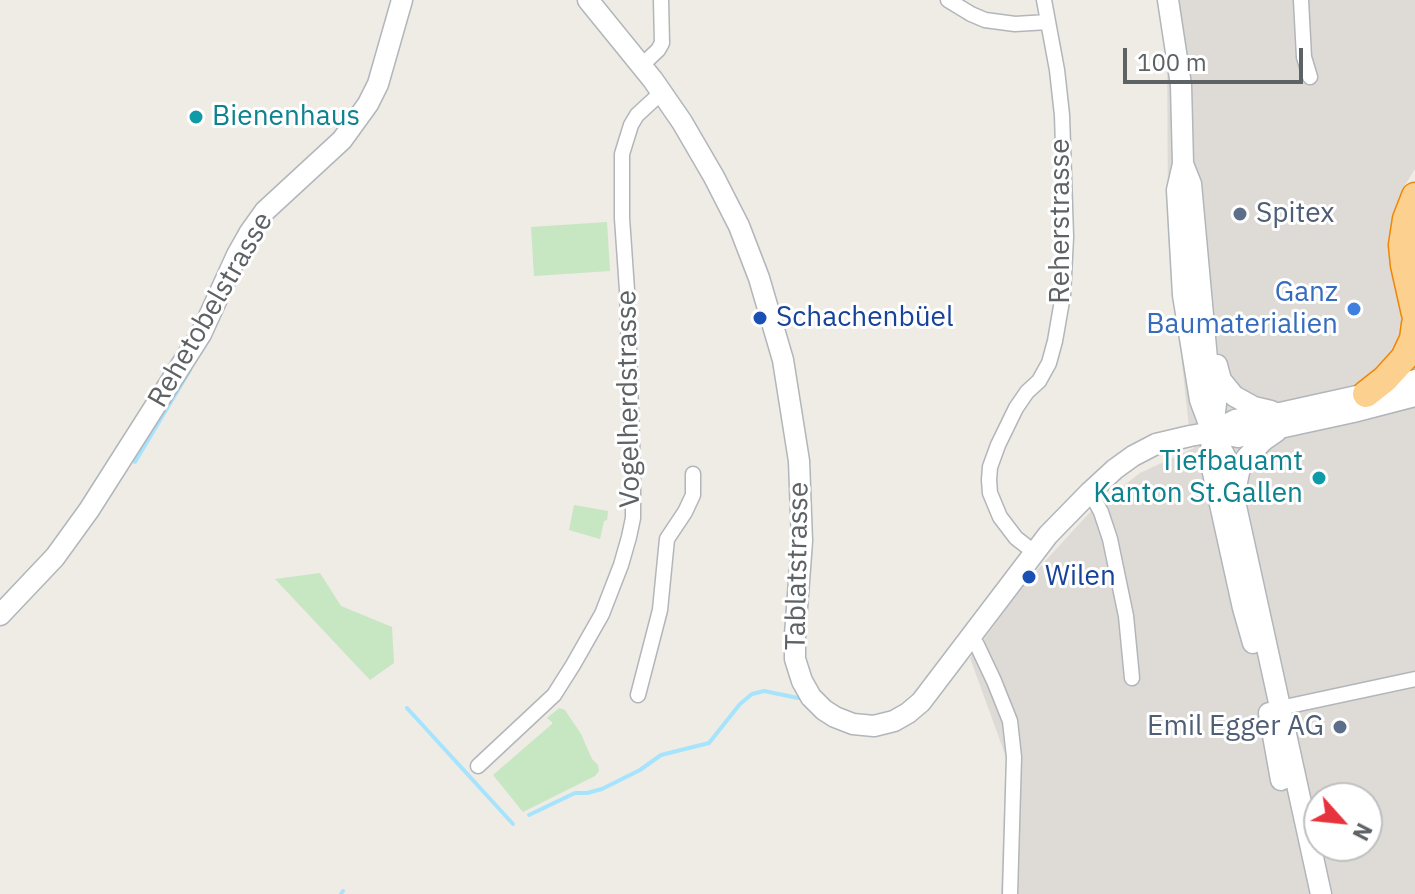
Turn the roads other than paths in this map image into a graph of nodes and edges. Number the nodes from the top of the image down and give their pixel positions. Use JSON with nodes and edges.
{"nodes":[{"id":1,"x":402,"y":0,"type":"edge"},
{"id":2,"x":588,"y":0,"type":"edge"},
{"id":3,"x":661,"y":0,"type":"edge"},
{"id":4,"x":948,"y":0,"type":"edge"},
{"id":5,"x":1044,"y":0,"type":"edge"},
{"id":6,"x":1168,"y":0,"type":"edge"},
{"id":7,"x":1301,"y":0,"type":"edge"},
{"id":8,"x":1048,"y":22,"type":"junction"},
{"id":9,"x":641,"y":66,"type":"junction"},
{"id":10,"x":1310,"y":77,"type":"dead end"},
{"id":11,"x":662,"y":92,"type":"junction"},
{"id":12,"x":1183,"y":164,"type":"junction"},
{"id":13,"x":1415,"y":196,"type":"edge"},
{"id":14,"x":1414,"y":303,"type":"edge"},
{"id":15,"x":1202,"y":316,"type":"junction"},
{"id":16,"x":1415,"y":324,"type":"edge"},
{"id":17,"x":1415,"y":380,"type":"edge"},
{"id":18,"x":1366,"y":394,"type":"junction"},
{"id":19,"x":1415,"y":396,"type":"edge"},
{"id":20,"x":1282,"y":420,"type":"junction"},
{"id":21,"x":1212,"y":432,"type":"junction"},
{"id":22,"x":693,"y":474,"type":"dead end"},
{"id":23,"x":1090,"y":492,"type":"junction"},
{"id":24,"x":1238,"y":519,"type":"junction"},
{"id":25,"x":1034,"y":552,"type":"junction"},
{"id":26,"x":0,"y":615,"type":"edge"},
{"id":27,"x":971,"y":637,"type":"junction"},
{"id":28,"x":1132,"y":678,"type":"dead end"},
{"id":29,"x":1415,"y":679,"type":"edge"},
{"id":30,"x":638,"y":695,"type":"dead end"},
{"id":31,"x":1274,"y":711,"type":"junction"},
{"id":32,"x":478,"y":766,"type":"dead end"},
{"id":33,"x":1010,"y":894,"type":"edge"},
{"id":34,"x":1307,"y":894,"type":"edge"},
{"id":35,"x":1321,"y":894,"type":"edge"}],
"edges":[{"from":1,"to":26,"type":"street","name":"Rehetobelstrasse"},
{"from":2,"to":9,"type":"street","name":"Tablatstrasse"},
{"from":3,"to":9,"type":"street"},
{"from":4,"to":8,"type":"street"},
{"from":5,"to":8,"type":"street","name":"Reherstrasse"},
{"from":6,"to":12,"type":"street"},
{"from":7,"to":10,"type":"street"},
{"from":8,"to":25,"type":"street","name":"Reherstrasse"},
{"from":9,"to":11,"type":"street","name":"Tablatstrasse"},
{"from":11,"to":27,"type":"street","name":"Tablatstrasse"},
{"from":11,"to":32,"type":"street","name":"Vogelherdstrasse"},
{"from":12,"to":15,"type":"street"},
{"from":12,"to":21,"type":"street"},
{"from":13,"to":14,"type":"highway"},
{"from":15,"to":20,"type":"street"},
{"from":15,"to":21,"type":"street"},
{"from":16,"to":18,"type":"highway"},
{"from":17,"to":18,"type":"street"},
{"from":18,"to":20,"type":"street"},
{"from":19,"to":20,"type":"street"},
{"from":20,"to":21,"type":"street","name":"Tablatstrasse"},
{"from":20,"to":24,"type":"street"},
{"from":21,"to":23,"type":"street","name":"Tablatstrasse"},
{"from":21,"to":24,"type":"street"},
{"from":21,"to":31,"type":"street"},
{"from":22,"to":30,"type":"street"},
{"from":23,"to":25,"type":"street","name":"Tablatstrasse"},
{"from":23,"to":28,"type":"street"},
{"from":24,"to":31,"type":"street"},
{"from":25,"to":27,"type":"street","name":"Tablatstrasse"},
{"from":27,"to":33,"type":"street"},
{"from":29,"to":31,"type":"street"},
{"from":31,"to":34,"type":"street"},
{"from":31,"to":35,"type":"street"}]}
